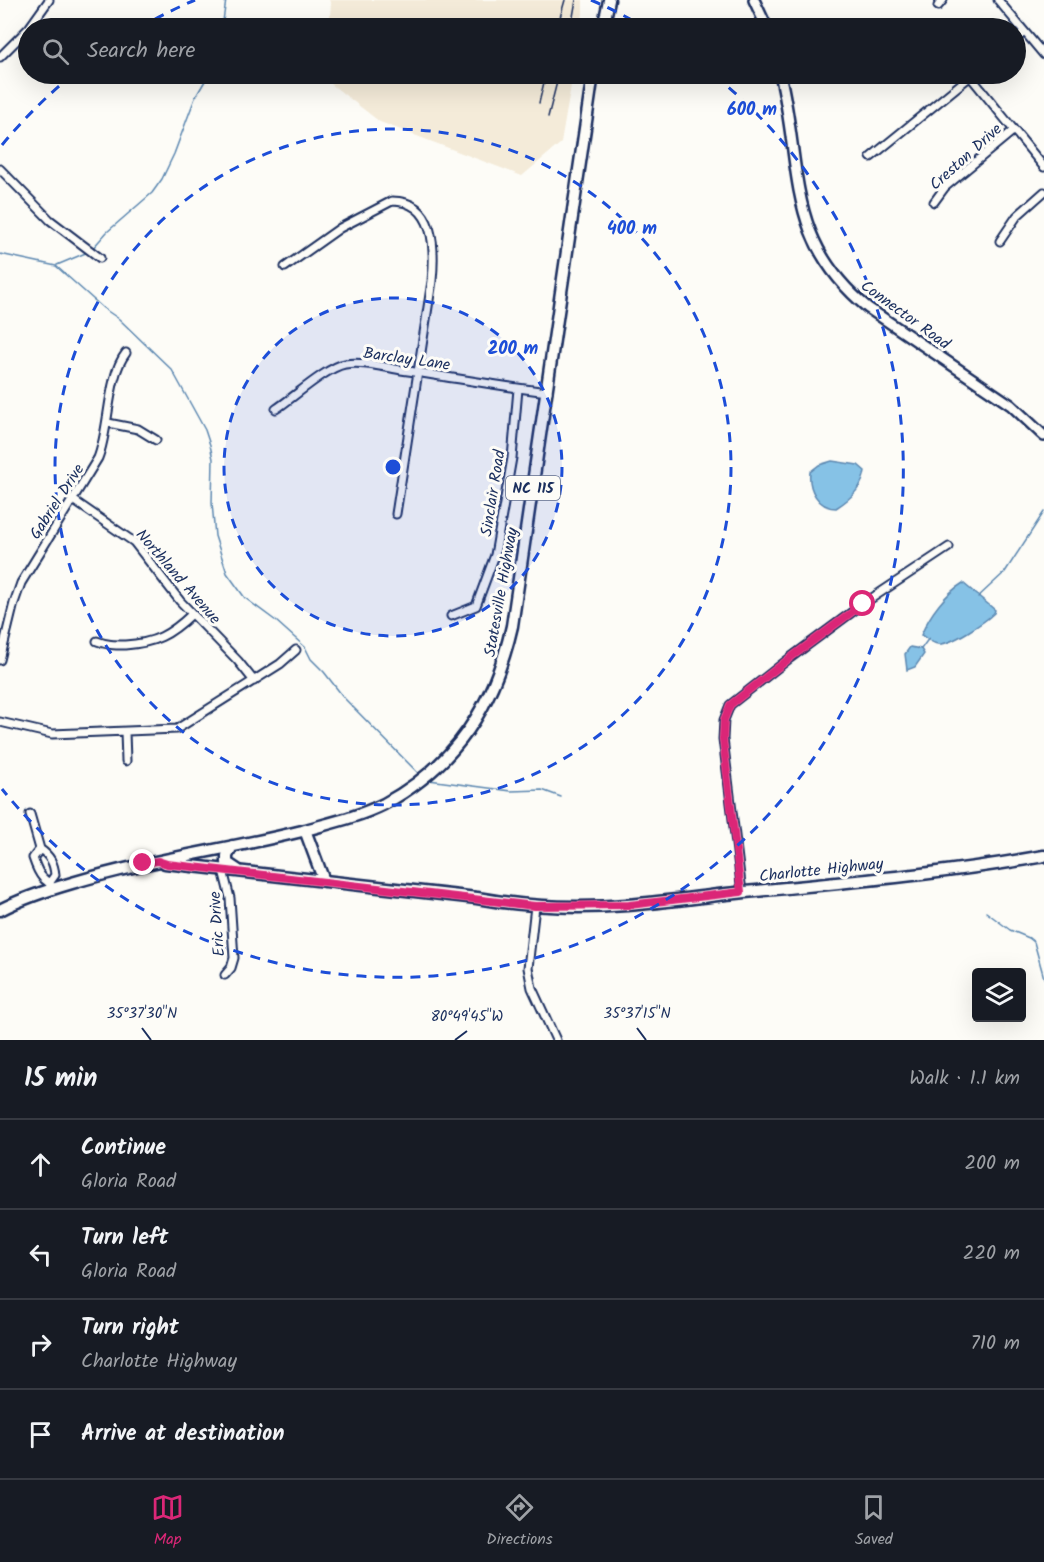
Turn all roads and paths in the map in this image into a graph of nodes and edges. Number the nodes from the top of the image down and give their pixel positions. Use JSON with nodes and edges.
{"nodes":[{"id":1,"x":49,"y":0,"type":"edge"},
{"id":2,"x":609,"y":0,"type":"edge"},
{"id":3,"x":754,"y":0,"type":"edge"},
{"id":4,"x":998,"y":0,"type":"edge"},
{"id":5,"x":36,"y":18,"type":"edge"},
{"id":6,"x":605,"y":18,"type":"edge"},
{"id":7,"x":762,"y":18,"type":"edge"},
{"id":8,"x":1013,"y":18,"type":"edge"},
{"id":9,"x":1026,"y":34,"type":"edge"},
{"id":10,"x":18,"y":39,"type":"edge"},
{"id":11,"x":1044,"y":55,"type":"edge"},
{"id":12,"x":0,"y":57,"type":"edge"},
{"id":13,"x":592,"y":84,"type":"edge"},
{"id":14,"x":782,"y":84,"type":"edge"},
{"id":15,"x":961,"y":84,"type":"edge"},
{"id":16,"x":979,"y":84,"type":"edge"},
{"id":17,"x":1014,"y":130,"type":"junction"},
{"id":18,"x":871,"y":157,"type":"dead end"},
{"id":19,"x":1044,"y":166,"type":"edge"},
{"id":20,"x":0,"y":169,"type":"edge"},
{"id":21,"x":1044,"y":192,"type":"edge"},
{"id":22,"x":934,"y":202,"type":"dead end"},
{"id":23,"x":1000,"y":241,"type":"dead end"},
{"id":24,"x":100,"y":258,"type":"dead end"},
{"id":25,"x":285,"y":267,"type":"dead end"},
{"id":26,"x":126,"y":353,"type":"dead end"},
{"id":27,"x":418,"y":372,"type":"junction"},
{"id":28,"x":518,"y":388,"type":"junction"},
{"id":29,"x":548,"y":392,"type":"junction"},
{"id":30,"x":276,"y":409,"type":"dead end"},
{"id":31,"x":108,"y":423,"type":"junction"},
{"id":32,"x":1044,"y":436,"type":"edge"},
{"id":33,"x":156,"y":440,"type":"dead end"},
{"id":34,"x":73,"y":500,"type":"junction"},
{"id":35,"x":396,"y":514,"type":"dead end"},
{"id":36,"x":949,"y":547,"type":"dead end"},
{"id":37,"x":192,"y":614,"type":"junction"},
{"id":38,"x":451,"y":616,"type":"dead end"},
{"id":39,"x":97,"y":640,"type":"dead end"},
{"id":40,"x":296,"y":650,"type":"dead end"},
{"id":41,"x":0,"y":660,"type":"edge"},
{"id":42,"x":254,"y":681,"type":"junction"},
{"id":43,"x":0,"y":722,"type":"edge"},
{"id":44,"x":125,"y":732,"type":"junction"},
{"id":45,"x":126,"y":761,"type":"dead end"},
{"id":46,"x":30,"y":814,"type":"dead end"},
{"id":47,"x":305,"y":830,"type":"junction"},
{"id":48,"x":232,"y":846,"type":"junction"},
{"id":49,"x":39,"y":849,"type":"junction"},
{"id":50,"x":210,"y":851,"type":"junction"},
{"id":51,"x":1044,"y":856,"type":"edge"},
{"id":52,"x":158,"y":861,"type":"junction"},
{"id":53,"x":220,"y":870,"type":"junction"},
{"id":54,"x":238,"y":871,"type":"junction"},
{"id":55,"x":324,"y":881,"type":"junction"},
{"id":56,"x":52,"y":885,"type":"junction"},
{"id":57,"x":741,"y":892,"type":"junction"},
{"id":58,"x":1,"y":906,"type":"edge"},
{"id":59,"x":535,"y":906,"type":"junction"},
{"id":60,"x":225,"y":975,"type":"dead end"},
{"id":61,"x":556,"y":1040,"type":"edge"}],
"edges":[{"from":1,"to":5,"type":"street"},
{"from":2,"to":6,"type":"main road"},
{"from":3,"to":7,"type":"street"},
{"from":4,"to":8,"type":"street"},
{"from":9,"to":11,"type":"street"},
{"from":10,"to":12,"type":"street"},
{"from":13,"to":29,"type":"main road","name":"Statesville Highway","number":"NC 115"},
{"from":14,"to":32,"type":"street","name":"Connector Road"},
{"from":15,"to":18,"type":"street"},
{"from":16,"to":17,"type":"street"},
{"from":17,"to":19,"type":"street"},
{"from":17,"to":22,"type":"street","name":"Creston Drive"},
{"from":20,"to":24,"type":"street"},
{"from":21,"to":23,"type":"street"},
{"from":25,"to":27,"type":"street"},
{"from":26,"to":31,"type":"street","name":"Gabriel Drive"},
{"from":27,"to":28,"type":"street","name":"Barclay Lane"},
{"from":27,"to":30,"type":"street","name":"Barclay Lane"},
{"from":27,"to":35,"type":"street"},
{"from":28,"to":29,"type":"street","name":"Barclay Lane"},
{"from":28,"to":38,"type":"street","name":"Sinclair Road"},
{"from":29,"to":47,"type":"main road","name":"Statesville Highway","number":"NC 115"},
{"from":31,"to":33,"type":"street"},
{"from":31,"to":34,"type":"street","name":"Gabriel Drive"},
{"from":34,"to":37,"type":"street","name":"Northland Avenue"},
{"from":34,"to":41,"type":"street","name":"Gabriel Drive"},
{"from":36,"to":57,"type":"street"},
{"from":37,"to":39,"type":"street"},
{"from":37,"to":42,"type":"street","name":"Northland Avenue"},
{"from":40,"to":42,"type":"street"},
{"from":42,"to":44,"type":"street"},
{"from":43,"to":44,"type":"street"},
{"from":44,"to":45,"type":"street"},
{"from":46,"to":49,"type":"street"},
{"from":47,"to":48,"type":"main road","name":"Statesville Highway","number":"NC 115"},
{"from":47,"to":55,"type":"main road"},
{"from":48,"to":50,"type":"main road","name":"Statesville Highway","number":"NC 115"},
{"from":48,"to":54,"type":"main road"},
{"from":49,"to":56,"type":"street"},
{"from":49,"to":56,"type":"street"},
{"from":50,"to":52,"type":"main road","name":"Statesville Highway","number":"NC 115"},
{"from":50,"to":53,"type":"main road"},
{"from":50,"to":54,"type":"main road"},
{"from":51,"to":57,"type":"main road","name":"Charlotte Highway"},
{"from":52,"to":53,"type":"main road","name":"Charlotte Highway"},
{"from":52,"to":56,"type":"main road","name":"Charlotte Highway"},
{"from":53,"to":54,"type":"main road","name":"Charlotte Highway"},
{"from":53,"to":60,"type":"street","name":"Eric Drive"},
{"from":54,"to":55,"type":"main road","name":"Charlotte Highway"},
{"from":55,"to":59,"type":"main road","name":"Charlotte Highway"},
{"from":56,"to":58,"type":"main road","name":"Charlotte Highway"},
{"from":57,"to":59,"type":"main road","name":"Charlotte Highway"},
{"from":59,"to":61,"type":"street"}]}
